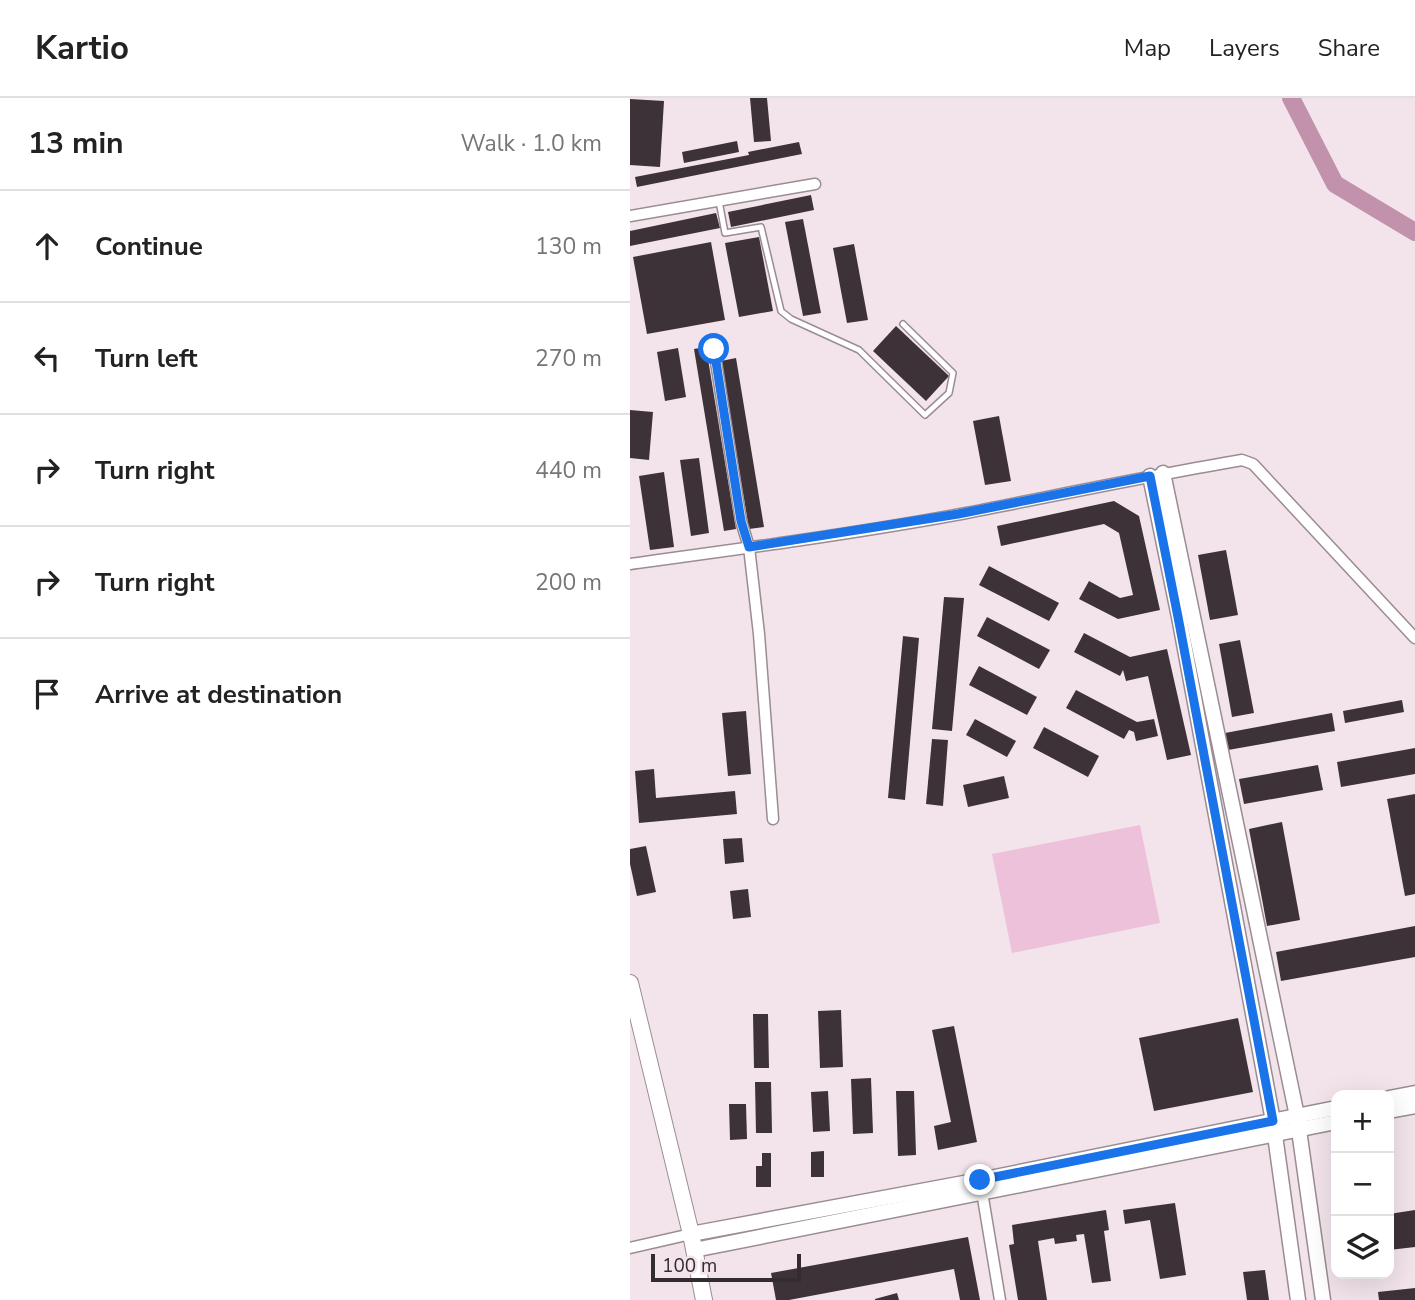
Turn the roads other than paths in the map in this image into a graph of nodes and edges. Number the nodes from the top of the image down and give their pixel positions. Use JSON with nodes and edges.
{"nodes":[{"id":1,"x":815,"y":184,"type":"dead end"},
{"id":2,"x":719,"y":201,"type":"junction"},
{"id":3,"x":630,"y":216,"type":"edge"},
{"id":4,"x":903,"y":324,"type":"dead end"},
{"id":5,"x":714,"y":349,"type":"dead end"},
{"id":6,"x":1156,"y":475,"type":"junction"},
{"id":7,"x":749,"y":547,"type":"junction"},
{"id":8,"x":630,"y":564,"type":"edge"},
{"id":9,"x":1415,"y":638,"type":"edge"},
{"id":10,"x":773,"y":819,"type":"dead end"},
{"id":11,"x":630,"y":983,"type":"edge"},
{"id":12,"x":1415,"y":1093,"type":"edge"},
{"id":13,"x":1394,"y":1097,"type":"edge"},
{"id":14,"x":1415,"y":1106,"type":"edge"},
{"id":15,"x":1331,"y":1110,"type":"edge"},
{"id":16,"x":1394,"y":1110,"type":"edge"},
{"id":17,"x":1298,"y":1122,"type":"junction"},
{"id":18,"x":1331,"y":1122,"type":"edge"},
{"id":19,"x":1274,"y":1127,"type":"junction"},
{"id":20,"x":981,"y":1186,"type":"junction"},
{"id":21,"x":693,"y":1242,"type":"junction"},
{"id":22,"x":630,"y":1248,"type":"edge"},
{"id":23,"x":704,"y":1300,"type":"edge"},
{"id":24,"x":1000,"y":1300,"type":"edge"},
{"id":25,"x":1298,"y":1300,"type":"edge"},
{"id":26,"x":1323,"y":1300,"type":"edge"}],
"edges":[{"from":1,"to":2,"type":"street"},
{"from":2,"to":3,"type":"street"},
{"from":2,"to":4,"type":"lane"},
{"from":5,"to":7,"type":"street"},
{"from":6,"to":7,"type":"street"},
{"from":6,"to":9,"type":"street"},
{"from":6,"to":17,"type":"main road"},
{"from":6,"to":19,"type":"main road"},
{"from":7,"to":8,"type":"street"},
{"from":7,"to":10,"type":"street"},
{"from":11,"to":21,"type":"main road"},
{"from":12,"to":13,"type":"main road"},
{"from":14,"to":16,"type":"main road"},
{"from":15,"to":17,"type":"main road"},
{"from":17,"to":18,"type":"main road"},
{"from":17,"to":19,"type":"main road"},
{"from":17,"to":26,"type":"main road"},
{"from":19,"to":20,"type":"main road"},
{"from":19,"to":25,"type":"main road"},
{"from":20,"to":21,"type":"main road"},
{"from":20,"to":24,"type":"street"},
{"from":21,"to":22,"type":"street"},
{"from":21,"to":23,"type":"main road"}]}
